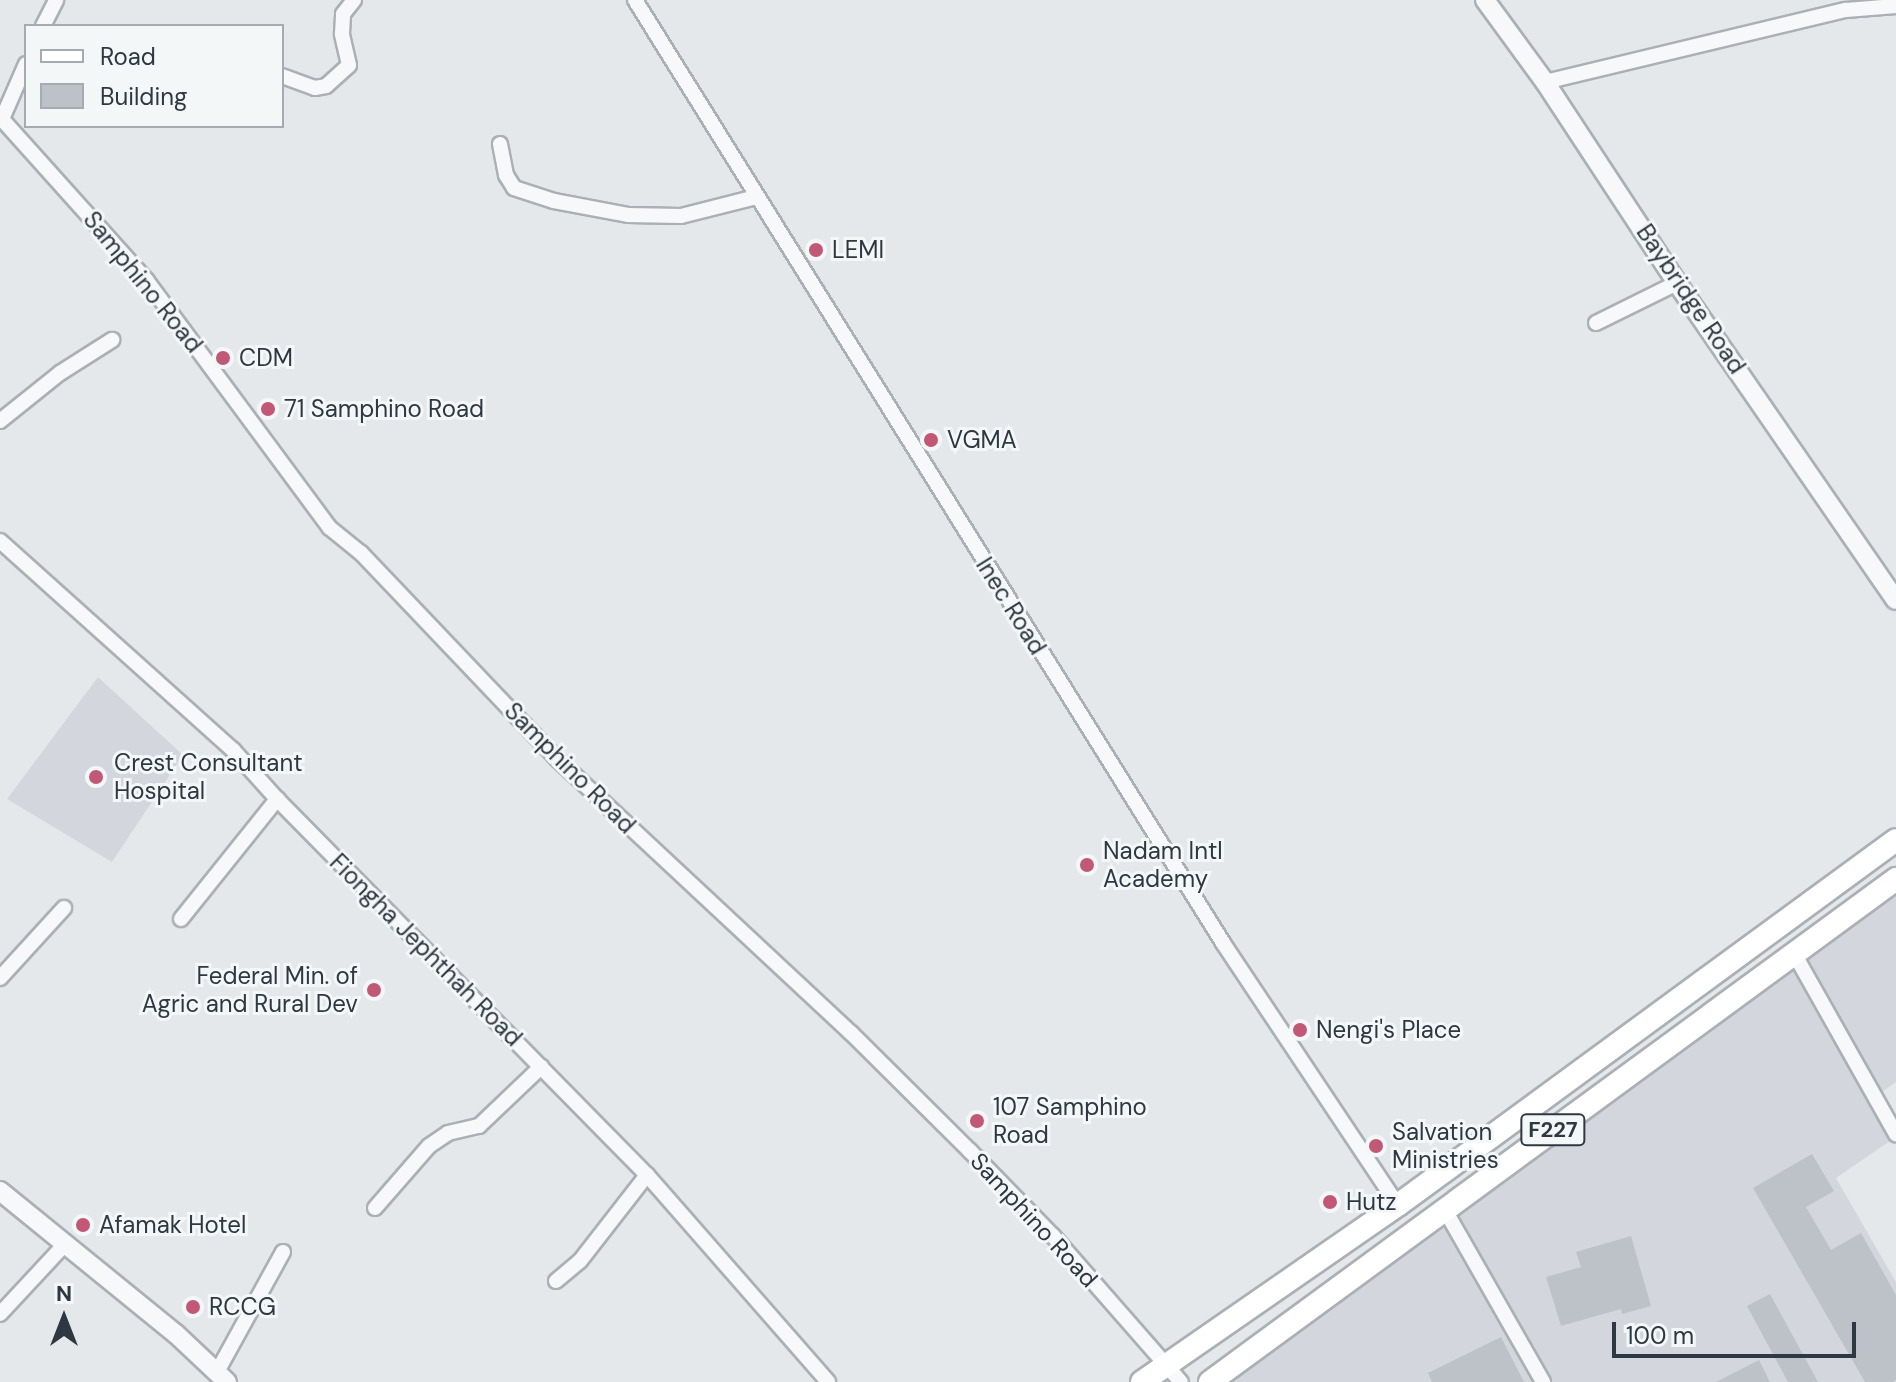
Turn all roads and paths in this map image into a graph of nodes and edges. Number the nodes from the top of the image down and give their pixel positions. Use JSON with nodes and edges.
{"nodes":[{"id":1,"x":56,"y":0,"type":"edge"},
{"id":2,"x":354,"y":0,"type":"edge"},
{"id":3,"x":635,"y":0,"type":"edge"},
{"id":4,"x":1485,"y":0,"type":"edge"},
{"id":5,"x":1896,"y":6,"type":"edge"},
{"id":6,"x":44,"y":24,"type":"edge"},
{"id":7,"x":24,"y":68,"type":"edge"},
{"id":8,"x":284,"y":77,"type":"edge"},
{"id":9,"x":1545,"y":82,"type":"junction"},
{"id":10,"x":1,"y":118,"type":"edge"},
{"id":11,"x":500,"y":144,"type":"dead end"},
{"id":12,"x":756,"y":197,"type":"junction"},
{"id":13,"x":1677,"y":283,"type":"junction"},
{"id":14,"x":1596,"y":323,"type":"dead end"},
{"id":15,"x":112,"y":340,"type":"dead end"},
{"id":16,"x":0,"y":421,"type":"edge"},
{"id":17,"x":0,"y":541,"type":"edge"},
{"id":18,"x":1896,"y":600,"type":"edge"},
{"id":19,"x":277,"y":799,"type":"junction"},
{"id":20,"x":1896,"y":840,"type":"edge"},
{"id":21,"x":1896,"y":879,"type":"edge"},
{"id":22,"x":64,"y":908,"type":"dead end"},
{"id":23,"x":181,"y":919,"type":"dead end"},
{"id":24,"x":1795,"y":955,"type":"junction"},
{"id":25,"x":0,"y":978,"type":"edge"},
{"id":26,"x":541,"y":1067,"type":"junction"},
{"id":27,"x":1896,"y":1134,"type":"edge"},
{"id":28,"x":647,"y":1175,"type":"junction"},
{"id":29,"x":0,"y":1191,"type":"edge"},
{"id":30,"x":1398,"y":1205,"type":"junction"},
{"id":31,"x":375,"y":1208,"type":"dead end"},
{"id":32,"x":1445,"y":1210,"type":"junction"},
{"id":33,"x":66,"y":1243,"type":"junction"},
{"id":34,"x":283,"y":1252,"type":"dead end"},
{"id":35,"x":556,"y":1281,"type":"dead end"},
{"id":36,"x":0,"y":1314,"type":"edge"},
{"id":37,"x":1174,"y":1373,"type":"edge"},
{"id":38,"x":222,"y":1377,"type":"edge"},
{"id":39,"x":828,"y":1382,"type":"edge"},
{"id":40,"x":1142,"y":1382,"type":"edge"},
{"id":41,"x":1210,"y":1382,"type":"edge"},
{"id":42,"x":1543,"y":1382,"type":"edge"}],
"edges":[{"from":1,"to":6,"type":"street"},
{"from":2,"to":8,"type":"street"},
{"from":3,"to":12,"type":"street","name":"Inec Road"},
{"from":4,"to":9,"type":"street","name":"Baybridge Road"},
{"from":5,"to":9,"type":"street"},
{"from":7,"to":10,"type":"street"},
{"from":9,"to":13,"type":"street","name":"Baybridge Road"},
{"from":10,"to":37,"type":"street","name":"Samphino Road"},
{"from":11,"to":12,"type":"street"},
{"from":12,"to":30,"type":"street","name":"Inec Road"},
{"from":13,"to":14,"type":"street"},
{"from":13,"to":18,"type":"street","name":"Baybridge Road"},
{"from":15,"to":16,"type":"street"},
{"from":17,"to":19,"type":"street","name":"Fiongha Jephthah Road"},
{"from":19,"to":23,"type":"street"},
{"from":19,"to":26,"type":"street","name":"Fiongha Jephthah Road"},
{"from":20,"to":30,"type":"main road","number":"F227"},
{"from":21,"to":24,"type":"main road","number":"F227"},
{"from":22,"to":25,"type":"street"},
{"from":24,"to":27,"type":"street"},
{"from":24,"to":32,"type":"main road","number":"F227"},
{"from":26,"to":28,"type":"street","name":"Fiongha Jephthah Road"},
{"from":26,"to":31,"type":"street"},
{"from":28,"to":35,"type":"street"},
{"from":28,"to":39,"type":"street","name":"Fiongha Jephthah Road"},
{"from":29,"to":33,"type":"street"},
{"from":30,"to":37,"type":"main road","number":"F227"},
{"from":32,"to":41,"type":"main road","number":"F227"},
{"from":32,"to":42,"type":"street"},
{"from":33,"to":36,"type":"street"},
{"from":33,"to":38,"type":"street"},
{"from":34,"to":38,"type":"street"},
{"from":37,"to":40,"type":"main road","number":"F227"}]}
